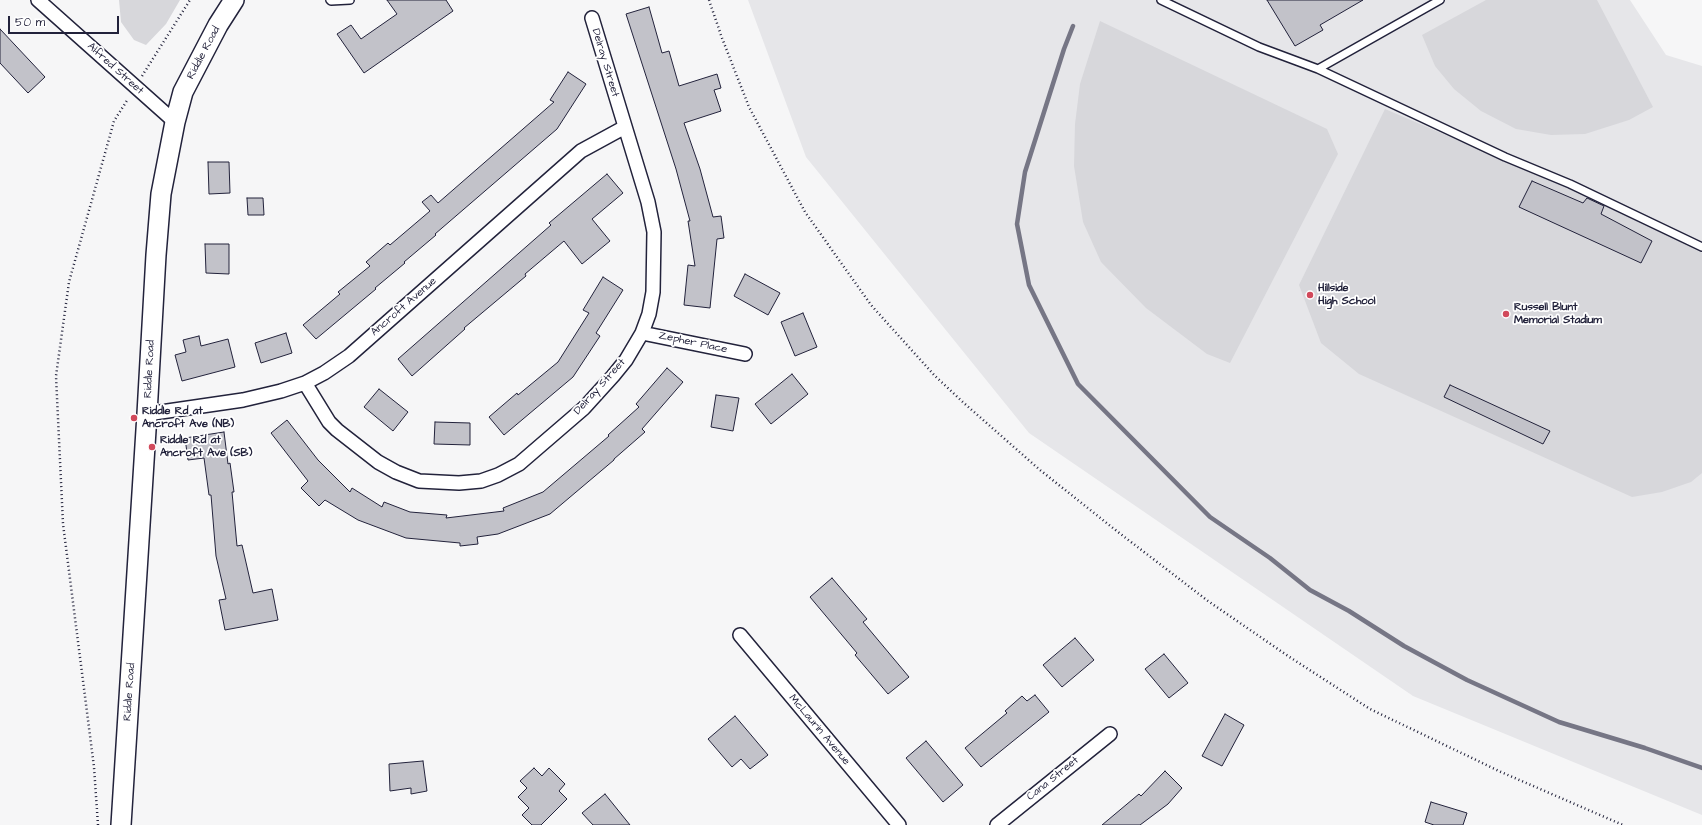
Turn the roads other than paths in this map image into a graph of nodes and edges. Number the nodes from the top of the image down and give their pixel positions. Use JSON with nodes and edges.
{"nodes":[{"id":1,"x":38,"y":0,"type":"edge"},
{"id":2,"x":234,"y":0,"type":"edge"},
{"id":3,"x":330,"y":0,"type":"edge"},
{"id":4,"x":350,"y":0,"type":"edge"},
{"id":5,"x":1161,"y":0,"type":"edge"},
{"id":6,"x":1440,"y":0,"type":"edge"},
{"id":7,"x":592,"y":18,"type":"dead end"},
{"id":8,"x":1318,"y":69,"type":"junction"},
{"id":9,"x":175,"y":122,"type":"junction"},
{"id":10,"x":624,"y":127,"type":"junction"},
{"id":11,"x":1702,"y":247,"type":"edge"},
{"id":12,"x":642,"y":333,"type":"junction"},
{"id":13,"x":745,"y":354,"type":"dead end"},
{"id":14,"x":305,"y":383,"type":"junction"},
{"id":15,"x":147,"y":414,"type":"junction"},
{"id":16,"x":740,"y":635,"type":"dead end"},
{"id":17,"x":1110,"y":734,"type":"dead end"},
{"id":18,"x":120,"y":825,"type":"edge"},
{"id":19,"x":899,"y":825,"type":"edge"},
{"id":20,"x":997,"y":825,"type":"edge"}],
"edges":[{"from":1,"to":9,"type":"street","name":"Alfred Street"},
{"from":2,"to":9,"type":"main road","name":"Riddle Road"},
{"from":3,"to":4,"type":"lane"},
{"from":5,"to":8,"type":"lane"},
{"from":6,"to":8,"type":"lane"},
{"from":7,"to":10,"type":"street","name":"Delray Street"},
{"from":8,"to":11,"type":"lane"},
{"from":9,"to":15,"type":"main road","name":"Riddle Road"},
{"from":10,"to":12,"type":"street","name":"Delray Street"},
{"from":10,"to":14,"type":"street","name":"Ancroft Avenue"},
{"from":12,"to":13,"type":"street","name":"Zepher Place"},
{"from":12,"to":14,"type":"street","name":"Delray Street"},
{"from":14,"to":15,"type":"street","name":"Ancroft Avenue"},
{"from":15,"to":18,"type":"main road","name":"Riddle Road"},
{"from":16,"to":19,"type":"street","name":"McLaurin Avenue"},
{"from":17,"to":20,"type":"street","name":"Cana Street"}]}
